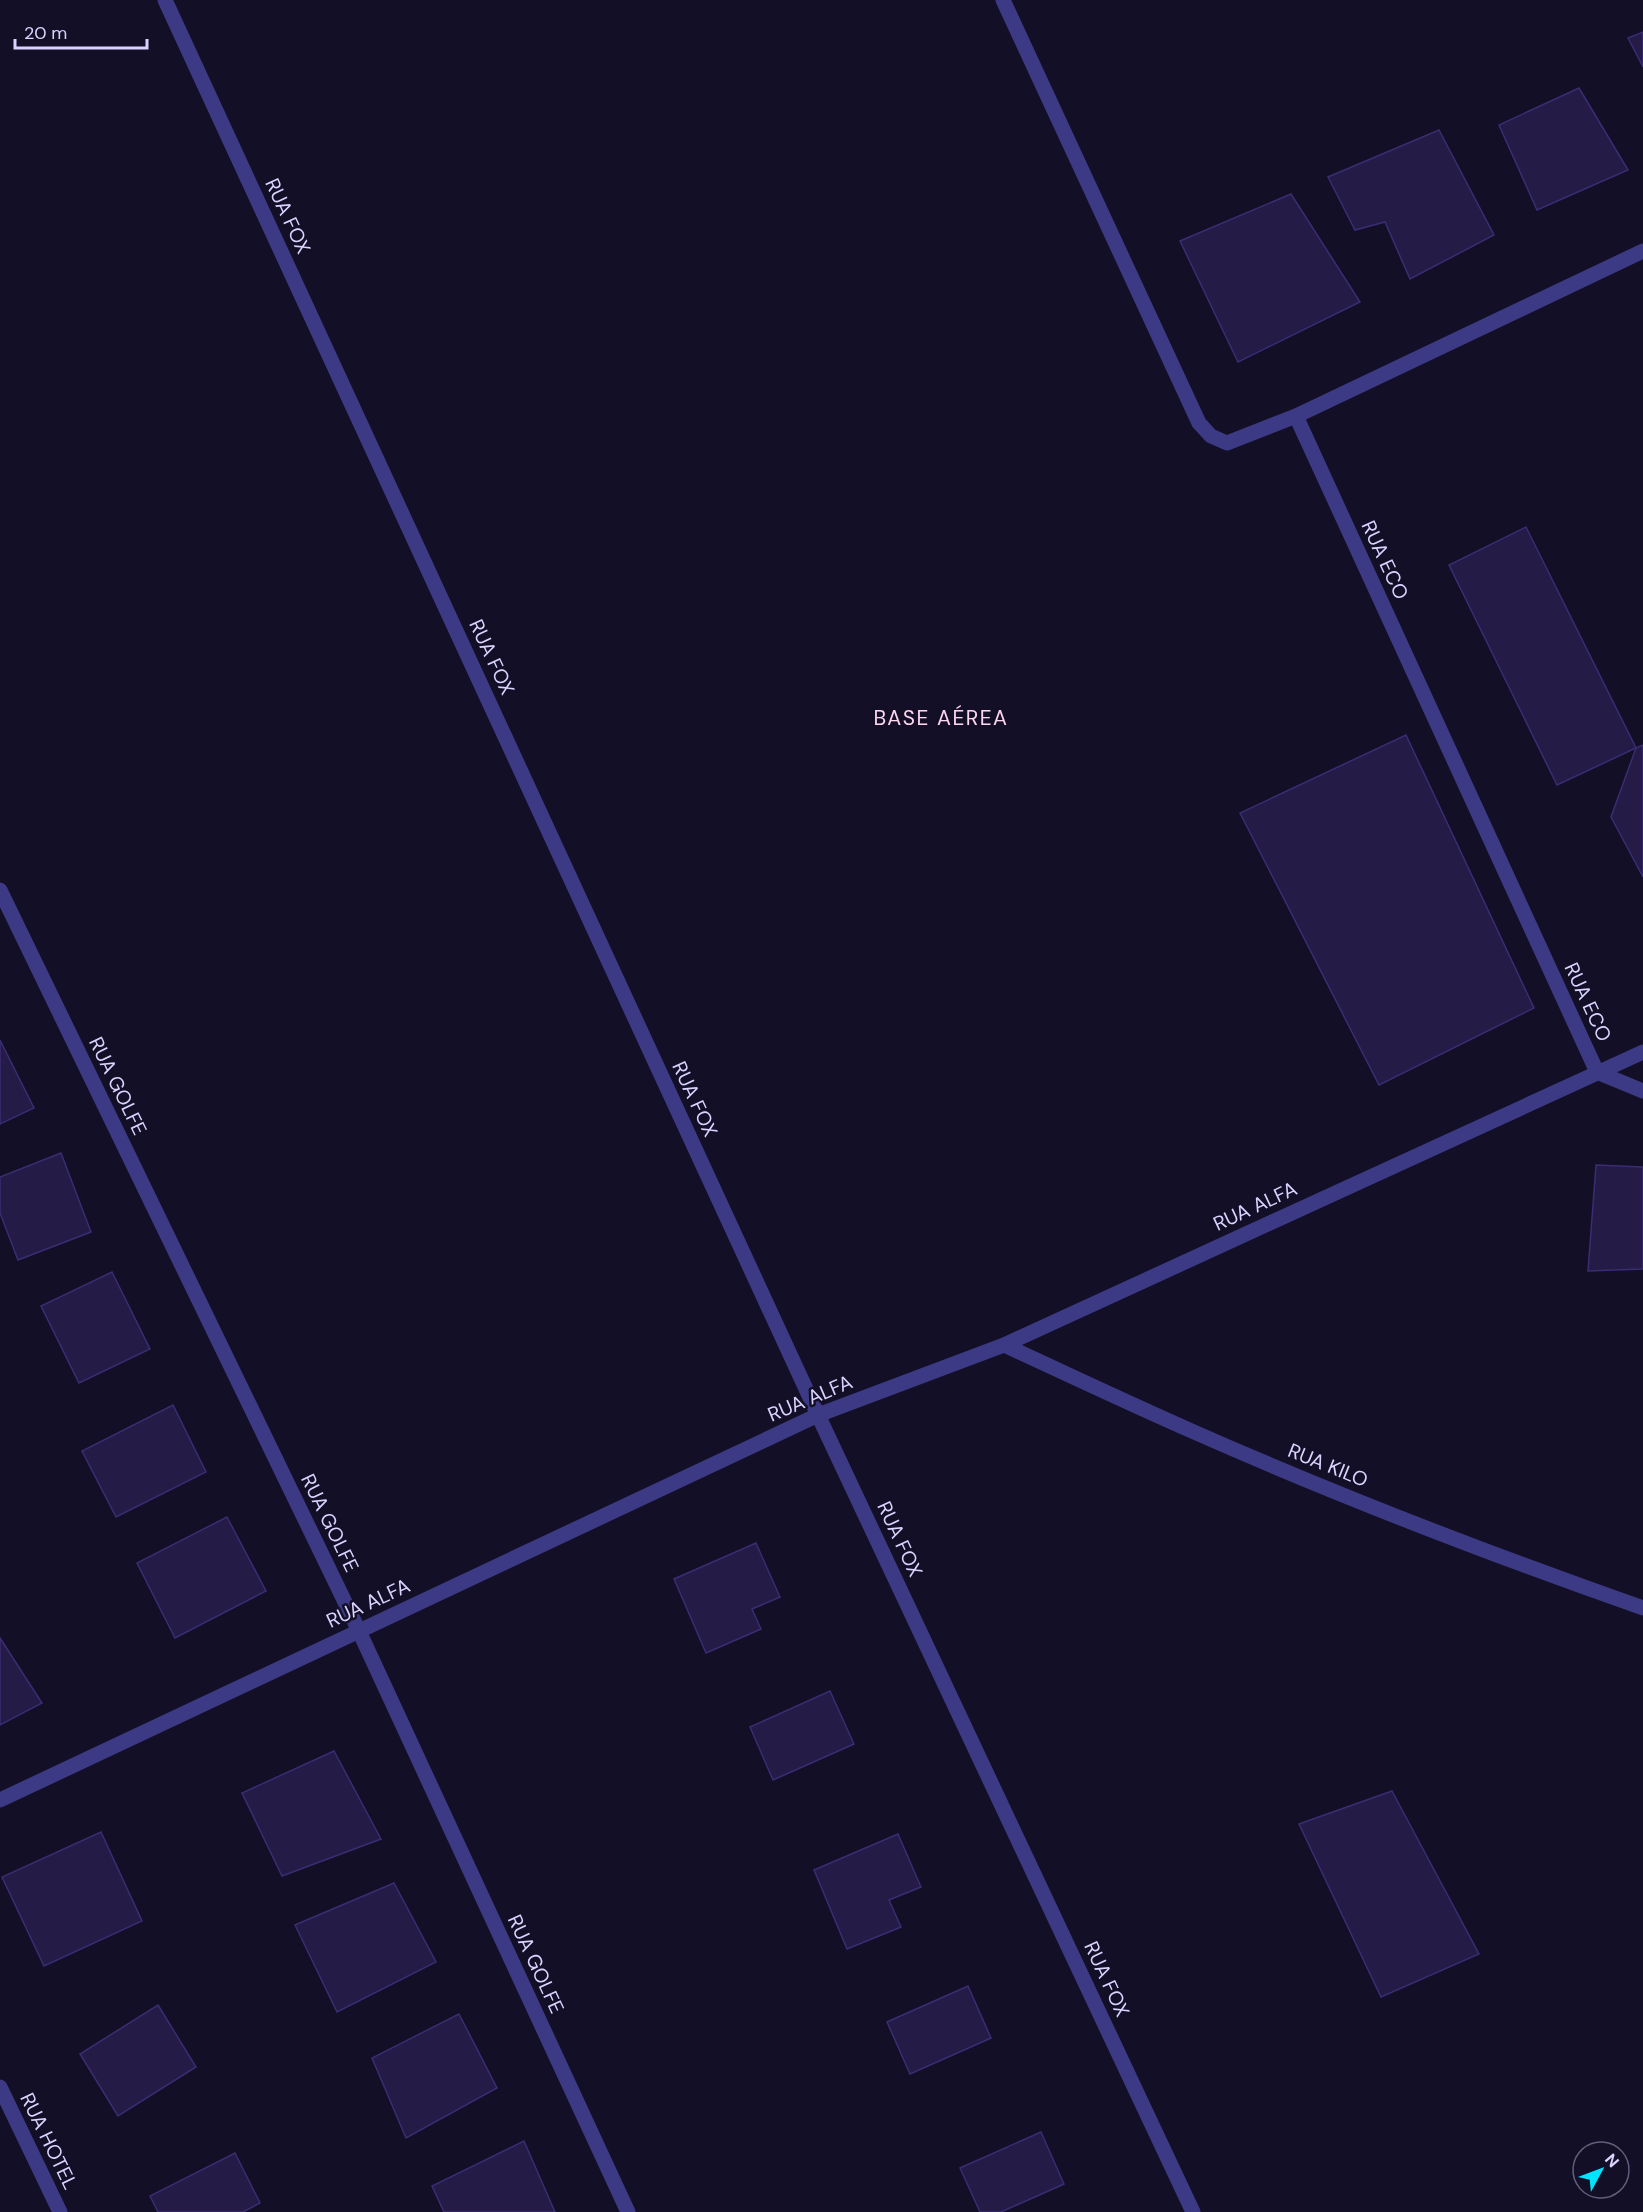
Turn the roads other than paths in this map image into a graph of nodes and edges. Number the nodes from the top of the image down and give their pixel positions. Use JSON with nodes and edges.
{"nodes":[{"id":1,"x":165,"y":0,"type":"edge"},
{"id":2,"x":1003,"y":0,"type":"edge"},
{"id":3,"x":1643,"y":251,"type":"edge"},
{"id":4,"x":1296,"y":416,"type":"junction"},
{"id":5,"x":0,"y":890,"type":"edge"},
{"id":6,"x":1643,"y":1052,"type":"edge"},
{"id":7,"x":1597,"y":1072,"type":"junction"},
{"id":8,"x":1643,"y":1091,"type":"edge"},
{"id":9,"x":1004,"y":1346,"type":"junction"},
{"id":10,"x":818,"y":1415,"type":"junction"},
{"id":11,"x":1643,"y":1608,"type":"edge"},
{"id":12,"x":358,"y":1631,"type":"junction"},
{"id":13,"x":0,"y":1800,"type":"edge"},
{"id":14,"x":0,"y":2087,"type":"edge"},
{"id":15,"x":60,"y":2212,"type":"edge"},
{"id":16,"x":628,"y":2212,"type":"edge"},
{"id":17,"x":1193,"y":2212,"type":"edge"}],
"edges":[{"from":1,"to":10,"type":"street","name":"RUA FOX"},
{"from":2,"to":4,"type":"street"},
{"from":3,"to":4,"type":"street"},
{"from":4,"to":7,"type":"street","name":"RUA ECO"},
{"from":5,"to":12,"type":"street","name":"RUA GOLFE"},
{"from":6,"to":7,"type":"street","name":"RUA ALFA"},
{"from":7,"to":8,"type":"street"},
{"from":7,"to":9,"type":"street","name":"RUA ALFA"},
{"from":9,"to":10,"type":"street","name":"RUA ALFA"},
{"from":9,"to":11,"type":"street","name":"RUA KILO"},
{"from":10,"to":12,"type":"street","name":"RUA ALFA"},
{"from":10,"to":17,"type":"street","name":"RUA FOX"},
{"from":12,"to":13,"type":"street","name":"RUA ALFA"},
{"from":12,"to":16,"type":"street","name":"RUA GOLFE"},
{"from":14,"to":15,"type":"street","name":"RUA HOTEL"}]}
